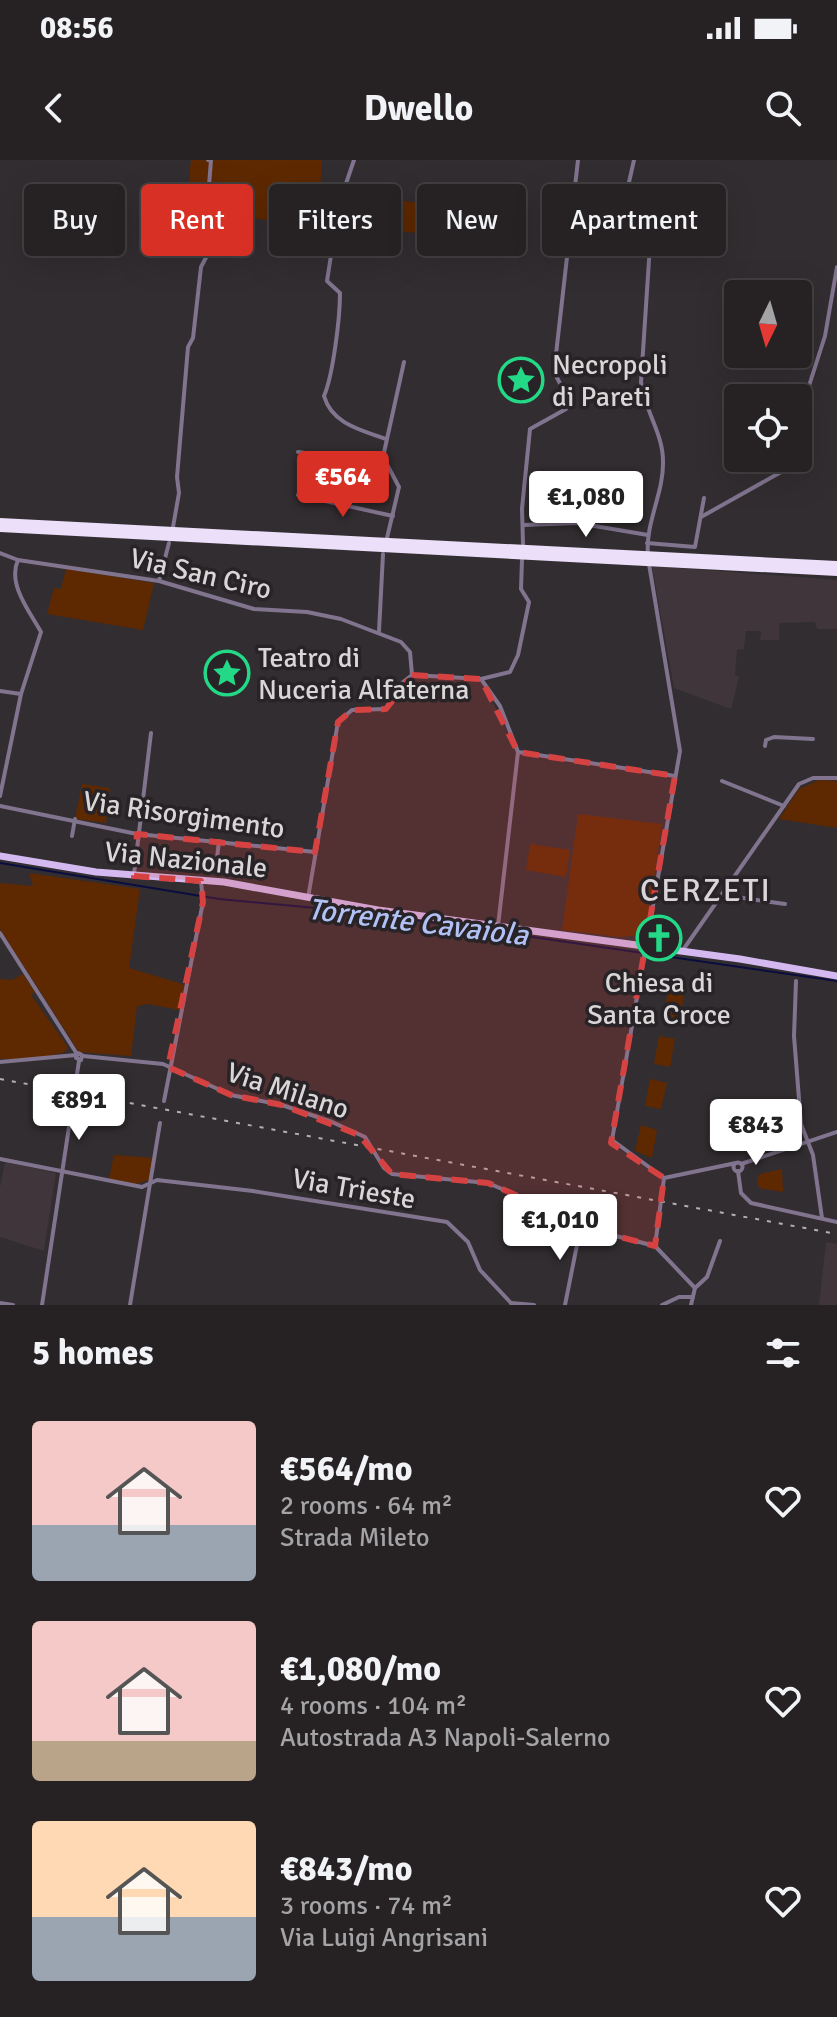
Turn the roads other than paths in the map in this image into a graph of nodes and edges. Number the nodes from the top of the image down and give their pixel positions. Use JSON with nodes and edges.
{"nodes":[{"id":1,"x":208,"y":160,"type":"edge"},
{"id":2,"x":354,"y":160,"type":"edge"},
{"id":3,"x":578,"y":160,"type":"edge"},
{"id":4,"x":634,"y":160,"type":"edge"},
{"id":5,"x":837,"y":267,"type":"edge"},
{"id":6,"x":404,"y":362,"type":"dead end"},
{"id":7,"x":810,"y":384,"type":"edge"},
{"id":8,"x":386,"y":439,"type":"junction"},
{"id":9,"x":298,"y":452,"type":"dead end"},
{"id":10,"x":780,"y":472,"type":"edge"},
{"id":11,"x":298,"y":495,"type":"dead end"},
{"id":12,"x":704,"y":498,"type":"dead end"},
{"id":13,"x":324,"y":500,"type":"junction"},
{"id":14,"x":394,"y":516,"type":"junction"},
{"id":15,"x":701,"y":517,"type":"junction"},
{"id":16,"x":0,"y":522,"type":"edge"},
{"id":17,"x":524,"y":525,"type":"junction"},
{"id":18,"x":173,"y":527,"type":"dead end"},
{"id":19,"x":0,"y":528,"type":"edge"},
{"id":20,"x":648,"y":535,"type":"junction"},
{"id":21,"x":387,"y":538,"type":"dead end"},
{"id":22,"x":169,"y":543,"type":"dead end"},
{"id":23,"x":647,"y":543,"type":"junction"},
{"id":24,"x":523,"y":544,"type":"dead end"},
{"id":25,"x":0,"y":553,"type":"edge"},
{"id":26,"x":383,"y":554,"type":"dead end"},
{"id":27,"x":18,"y":560,"type":"junction"},
{"id":28,"x":522,"y":560,"type":"dead end"},
{"id":29,"x":837,"y":565,"type":"edge"},
{"id":30,"x":837,"y":572,"type":"edge"},
{"id":31,"x":159,"y":581,"type":"junction"},
{"id":32,"x":379,"y":631,"type":"junction"},
{"id":33,"x":412,"y":675,"type":"junction"},
{"id":34,"x":481,"y":679,"type":"junction"},
{"id":35,"x":0,"y":691,"type":"edge"},
{"id":36,"x":21,"y":694,"type":"junction"},
{"id":37,"x":151,"y":733,"type":"dead end"},
{"id":38,"x":813,"y":739,"type":"dead end"},
{"id":39,"x":765,"y":746,"type":"dead end"},
{"id":40,"x":518,"y":752,"type":"junction"},
{"id":41,"x":675,"y":776,"type":"junction"},
{"id":42,"x":837,"y":778,"type":"edge"},
{"id":43,"x":722,"y":781,"type":"dead end"},
{"id":44,"x":0,"y":796,"type":"edge"},
{"id":45,"x":0,"y":806,"type":"edge"},
{"id":46,"x":784,"y":806,"type":"junction"},
{"id":47,"x":75,"y":819,"type":"junction"},
{"id":48,"x":137,"y":834,"type":"junction"},
{"id":49,"x":72,"y":836,"type":"dead end"},
{"id":50,"x":219,"y":841,"type":"junction"},
{"id":51,"x":315,"y":852,"type":"junction"},
{"id":52,"x":0,"y":856,"type":"edge"},
{"id":53,"x":217,"y":858,"type":"dead end"},
{"id":54,"x":134,"y":876,"type":"junction"},
{"id":55,"x":201,"y":884,"type":"junction"},
{"id":56,"x":723,"y":895,"type":"junction"},
{"id":57,"x":308,"y":898,"type":"junction"},
{"id":58,"x":785,"y":904,"type":"dead end"},
{"id":59,"x":498,"y":926,"type":"junction"},
{"id":60,"x":0,"y":933,"type":"edge"},
{"id":61,"x":648,"y":947,"type":"junction"},
{"id":62,"x":682,"y":950,"type":"junction"},
{"id":63,"x":837,"y":976,"type":"edge"},
{"id":64,"x":796,"y":981,"type":"dead end"},
{"id":65,"x":78,"y":1056,"type":"junction"},
{"id":66,"x":0,"y":1062,"type":"edge"},
{"id":67,"x":168,"y":1067,"type":"junction"},
{"id":68,"x":164,"y":1101,"type":"dead end"},
{"id":69,"x":160,"y":1123,"type":"dead end"},
{"id":70,"x":837,"y":1132,"type":"edge"},
{"id":71,"x":807,"y":1141,"type":"junction"},
{"id":72,"x":0,"y":1159,"type":"edge"},
{"id":73,"x":737,"y":1166,"type":"junction"},
{"id":74,"x":61,"y":1171,"type":"junction"},
{"id":75,"x":664,"y":1178,"type":"junction"},
{"id":76,"x":152,"y":1184,"type":"junction"},
{"id":77,"x":822,"y":1218,"type":"junction"},
{"id":78,"x":837,"y":1222,"type":"edge"},
{"id":79,"x":581,"y":1225,"type":"junction"},
{"id":80,"x":720,"y":1241,"type":"dead end"},
{"id":81,"x":655,"y":1246,"type":"junction"},
{"id":82,"x":695,"y":1288,"type":"junction"},
{"id":83,"x":693,"y":1297,"type":"junction"},
{"id":84,"x":0,"y":1303,"type":"edge"},
{"id":85,"x":510,"y":1304,"type":"edge"},
{"id":86,"x":13,"y":1305,"type":"edge"},
{"id":87,"x":42,"y":1305,"type":"edge"},
{"id":88,"x":130,"y":1305,"type":"edge"},
{"id":89,"x":534,"y":1305,"type":"edge"},
{"id":90,"x":565,"y":1305,"type":"edge"},
{"id":91,"x":662,"y":1305,"type":"edge"},
{"id":92,"x":691,"y":1305,"type":"edge"}],
"edges":[{"from":1,"to":18,"type":"street"},
{"from":2,"to":8,"type":"street"},
{"from":3,"to":17,"type":"street"},
{"from":4,"to":20,"type":"street"},
{"from":5,"to":7,"type":"street"},
{"from":6,"to":8,"type":"street"},
{"from":8,"to":14,"type":"street"},
{"from":9,"to":13,"type":"street"},
{"from":10,"to":15,"type":"street"},
{"from":11,"to":13,"type":"street"},
{"from":12,"to":15,"type":"street"},
{"from":13,"to":14,"type":"street"},
{"from":14,"to":21,"type":"street"},
{"from":15,"to":23,"type":"street"},
{"from":16,"to":29,"type":"highway"},
{"from":17,"to":20,"type":"street"},
{"from":17,"to":24,"type":"street"},
{"from":19,"to":30,"type":"highway"},
{"from":20,"to":23,"type":"street"},
{"from":22,"to":31,"type":"street"},
{"from":23,"to":41,"type":"street"},
{"from":25,"to":27,"type":"street","name":"Via San Ciro"},
{"from":26,"to":32,"type":"street"},
{"from":27,"to":31,"type":"street","name":"Via San Ciro"},
{"from":27,"to":36,"type":"street"},
{"from":28,"to":34,"type":"street"},
{"from":31,"to":32,"type":"street","name":"Via San Ciro"},
{"from":32,"to":33,"type":"street","name":"Via San Ciro"},
{"from":33,"to":34,"type":"street"},
{"from":33,"to":51,"type":"street"},
{"from":34,"to":40,"type":"street"},
{"from":35,"to":36,"type":"street"},
{"from":36,"to":44,"type":"street"},
{"from":37,"to":48,"type":"street"},
{"from":38,"to":39,"type":"street"},
{"from":40,"to":41,"type":"street"},
{"from":40,"to":59,"type":"street"},
{"from":41,"to":61,"type":"street"},
{"from":42,"to":46,"type":"street"},
{"from":43,"to":46,"type":"street"},
{"from":45,"to":47,"type":"street","name":"Via Risorgimento"},
{"from":46,"to":56,"type":"street"},
{"from":47,"to":48,"type":"street","name":"Via Risorgimento"},
{"from":47,"to":49,"type":"street"},
{"from":48,"to":50,"type":"street","name":"Via Risorgimento"},
{"from":48,"to":54,"type":"street"},
{"from":50,"to":51,"type":"street","name":"Via Risorgimento"},
{"from":50,"to":53,"type":"street"},
{"from":51,"to":57,"type":"street"},
{"from":52,"to":54,"type":"main road","name":"Via Nazionale"},
{"from":54,"to":55,"type":"main road","name":"Via Nazionale"},
{"from":55,"to":57,"type":"main road","name":"Via Nazionale"},
{"from":55,"to":67,"type":"street"},
{"from":56,"to":58,"type":"street"},
{"from":56,"to":62,"type":"street"},
{"from":57,"to":59,"type":"main road","name":"Via Nazionale"},
{"from":59,"to":61,"type":"main road","name":"Via Nazionale"},
{"from":60,"to":65,"type":"street"},
{"from":61,"to":62,"type":"main road","name":"Via Nazionale"},
{"from":61,"to":75,"type":"street"},
{"from":62,"to":63,"type":"main road","name":"Via Nazionale"},
{"from":64,"to":71,"type":"street"},
{"from":65,"to":66,"type":"street","name":"Via Milano"},
{"from":65,"to":67,"type":"street","name":"Via Milano"},
{"from":65,"to":74,"type":"street"},
{"from":67,"to":68,"type":"street"},
{"from":67,"to":79,"type":"street","name":"Via Milano"},
{"from":69,"to":76,"type":"street"},
{"from":70,"to":71,"type":"street"},
{"from":71,"to":73,"type":"street"},
{"from":71,"to":77,"type":"street"},
{"from":72,"to":74,"type":"street","name":"Via Trieste"},
{"from":73,"to":75,"type":"street"},
{"from":73,"to":77,"type":"street"},
{"from":74,"to":76,"type":"street","name":"Via Trieste"},
{"from":74,"to":87,"type":"street"},
{"from":75,"to":81,"type":"street"},
{"from":76,"to":85,"type":"street","name":"Via Trieste"},
{"from":76,"to":88,"type":"street"},
{"from":77,"to":78,"type":"street"},
{"from":79,"to":81,"type":"street","name":"Via Milano"},
{"from":79,"to":90,"type":"street"},
{"from":80,"to":82,"type":"street"},
{"from":81,"to":82,"type":"street"},
{"from":82,"to":83,"type":"street"},
{"from":83,"to":91,"type":"street"},
{"from":83,"to":92,"type":"street"},
{"from":84,"to":86,"type":"street"},
{"from":85,"to":89,"type":"street"}]}
